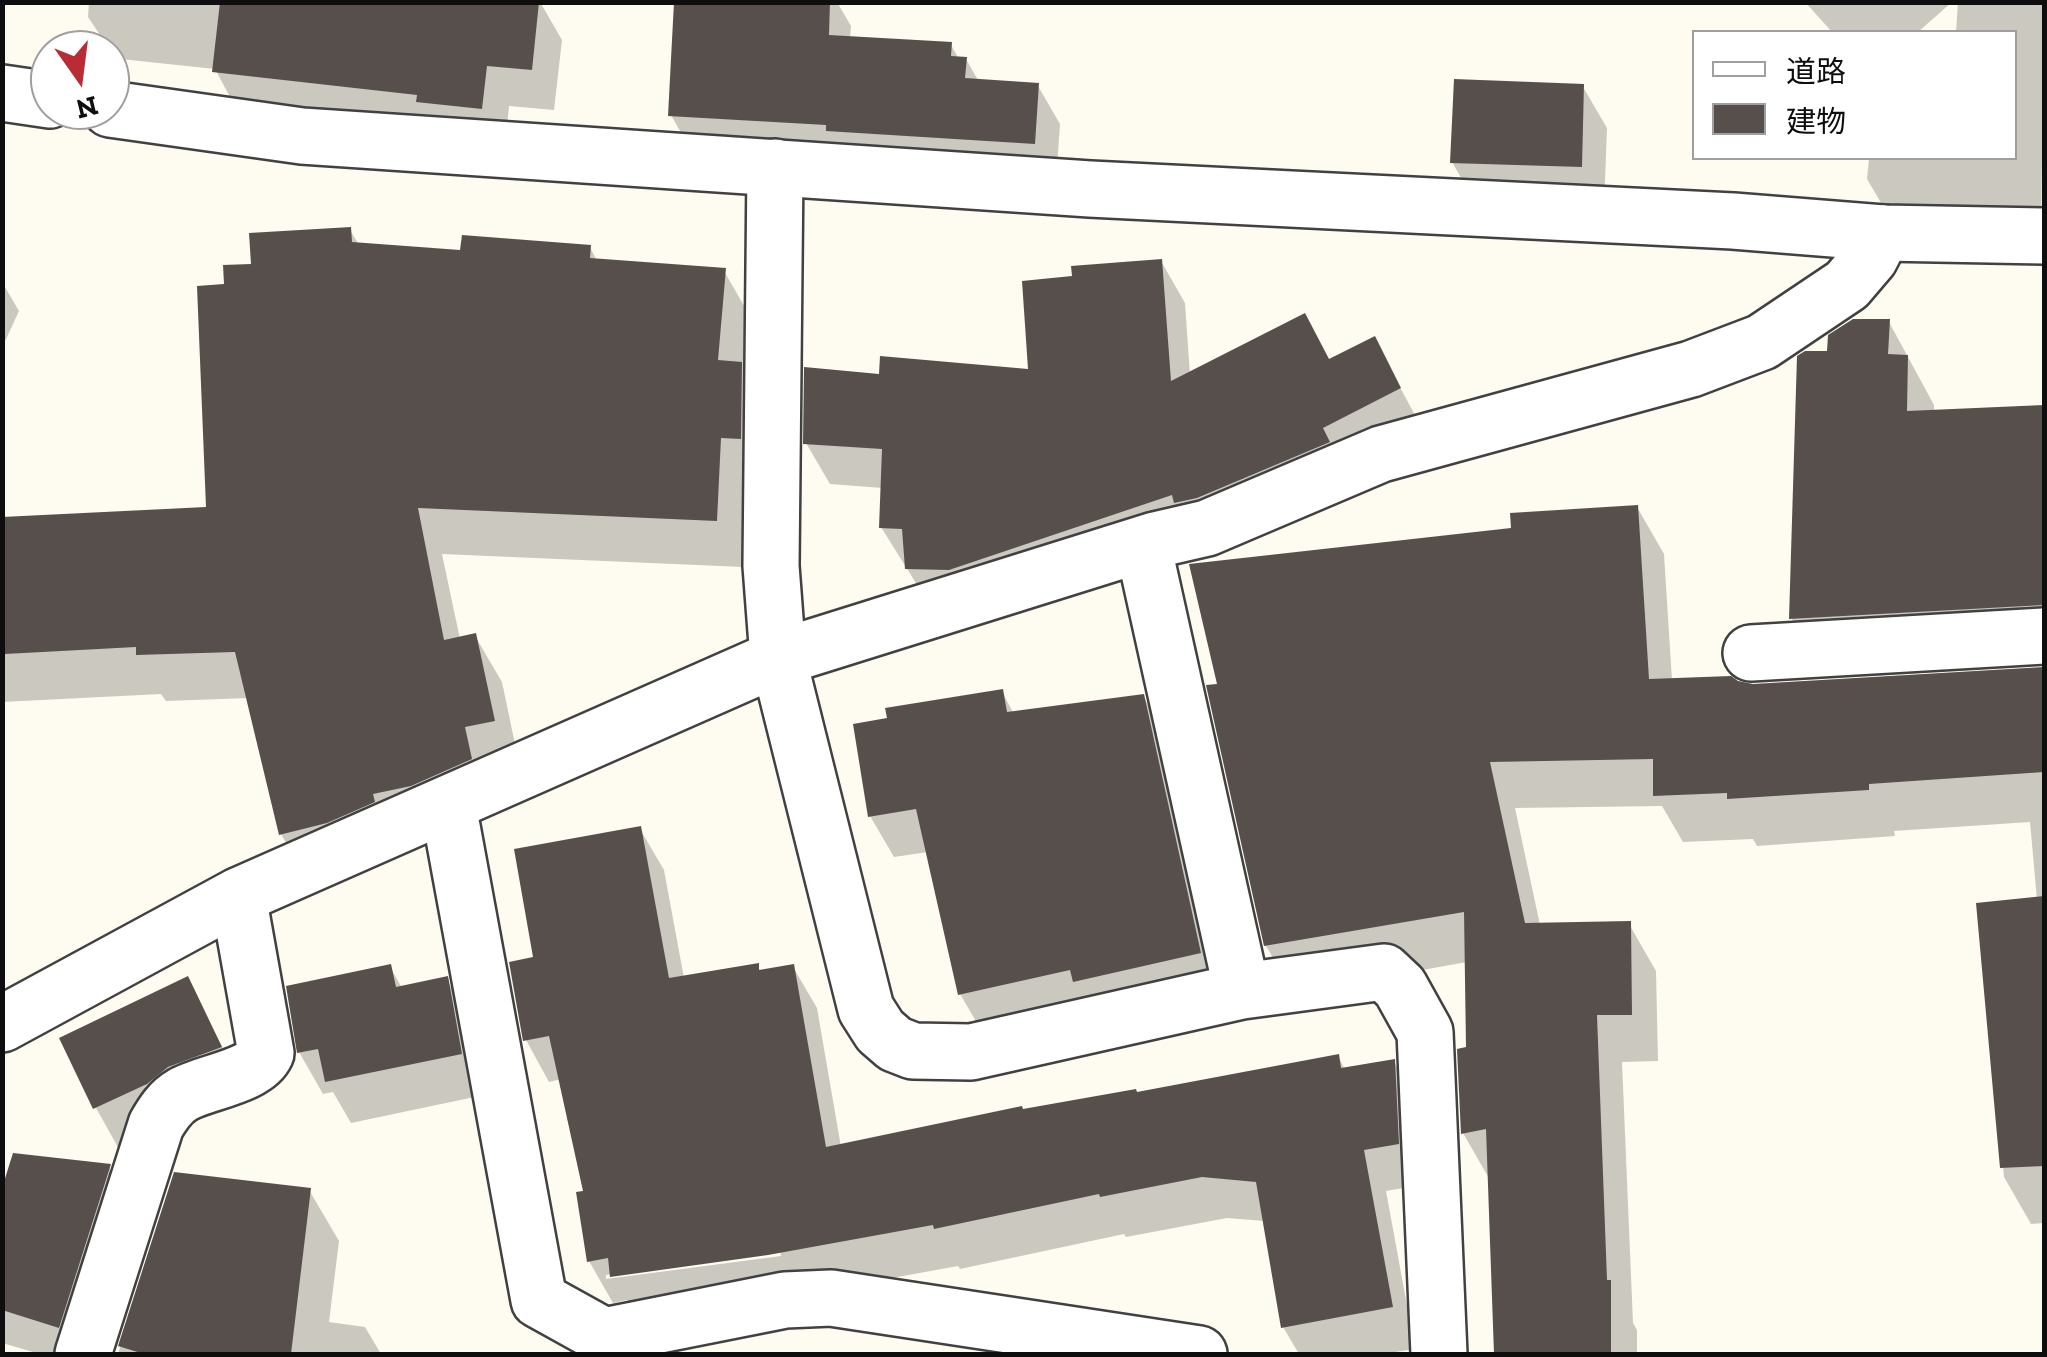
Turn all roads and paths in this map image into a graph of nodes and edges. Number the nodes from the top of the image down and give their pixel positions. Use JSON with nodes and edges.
{"nodes":[{"id":1,"x":2,"y":94,"type":"edge"},
{"id":2,"x":30,"y":98,"type":"edge"},
{"id":3,"x":130,"y":111,"type":"edge"},
{"id":4,"x":776,"y":167,"type":"junction"},
{"id":5,"x":1883,"y":232,"type":"junction"},
{"id":6,"x":2044,"y":236,"type":"edge"},
{"id":7,"x":1143,"y":545,"type":"junction"},
{"id":8,"x":2044,"y":636,"type":"edge"},
{"id":9,"x":1751,"y":653,"type":"dead end"},
{"id":10,"x":778,"y":658,"type":"junction"},
{"id":11,"x":448,"y":806,"type":"junction"},
{"id":12,"x":238,"y":896,"type":"junction"},
{"id":13,"x":1242,"y":991,"type":"junction"},
{"id":14,"x":2,"y":1024,"type":"edge"},
{"id":15,"x":84,"y":1354,"type":"edge"},
{"id":16,"x":1198,"y":1354,"type":"edge"},
{"id":17,"x":1440,"y":1354,"type":"edge"}],
"edges":[{"from":1,"to":2,"type":"street"},
{"from":3,"to":4,"type":"street"},
{"from":4,"to":5,"type":"street"},
{"from":4,"to":10,"type":"street"},
{"from":5,"to":6,"type":"street"},
{"from":5,"to":7,"type":"street"},
{"from":7,"to":10,"type":"street"},
{"from":7,"to":13,"type":"street"},
{"from":8,"to":9,"type":"street"},
{"from":10,"to":11,"type":"street"},
{"from":10,"to":13,"type":"street"},
{"from":11,"to":12,"type":"street"},
{"from":11,"to":16,"type":"street"},
{"from":12,"to":14,"type":"street"},
{"from":12,"to":15,"type":"street"},
{"from":13,"to":17,"type":"street"}]}
